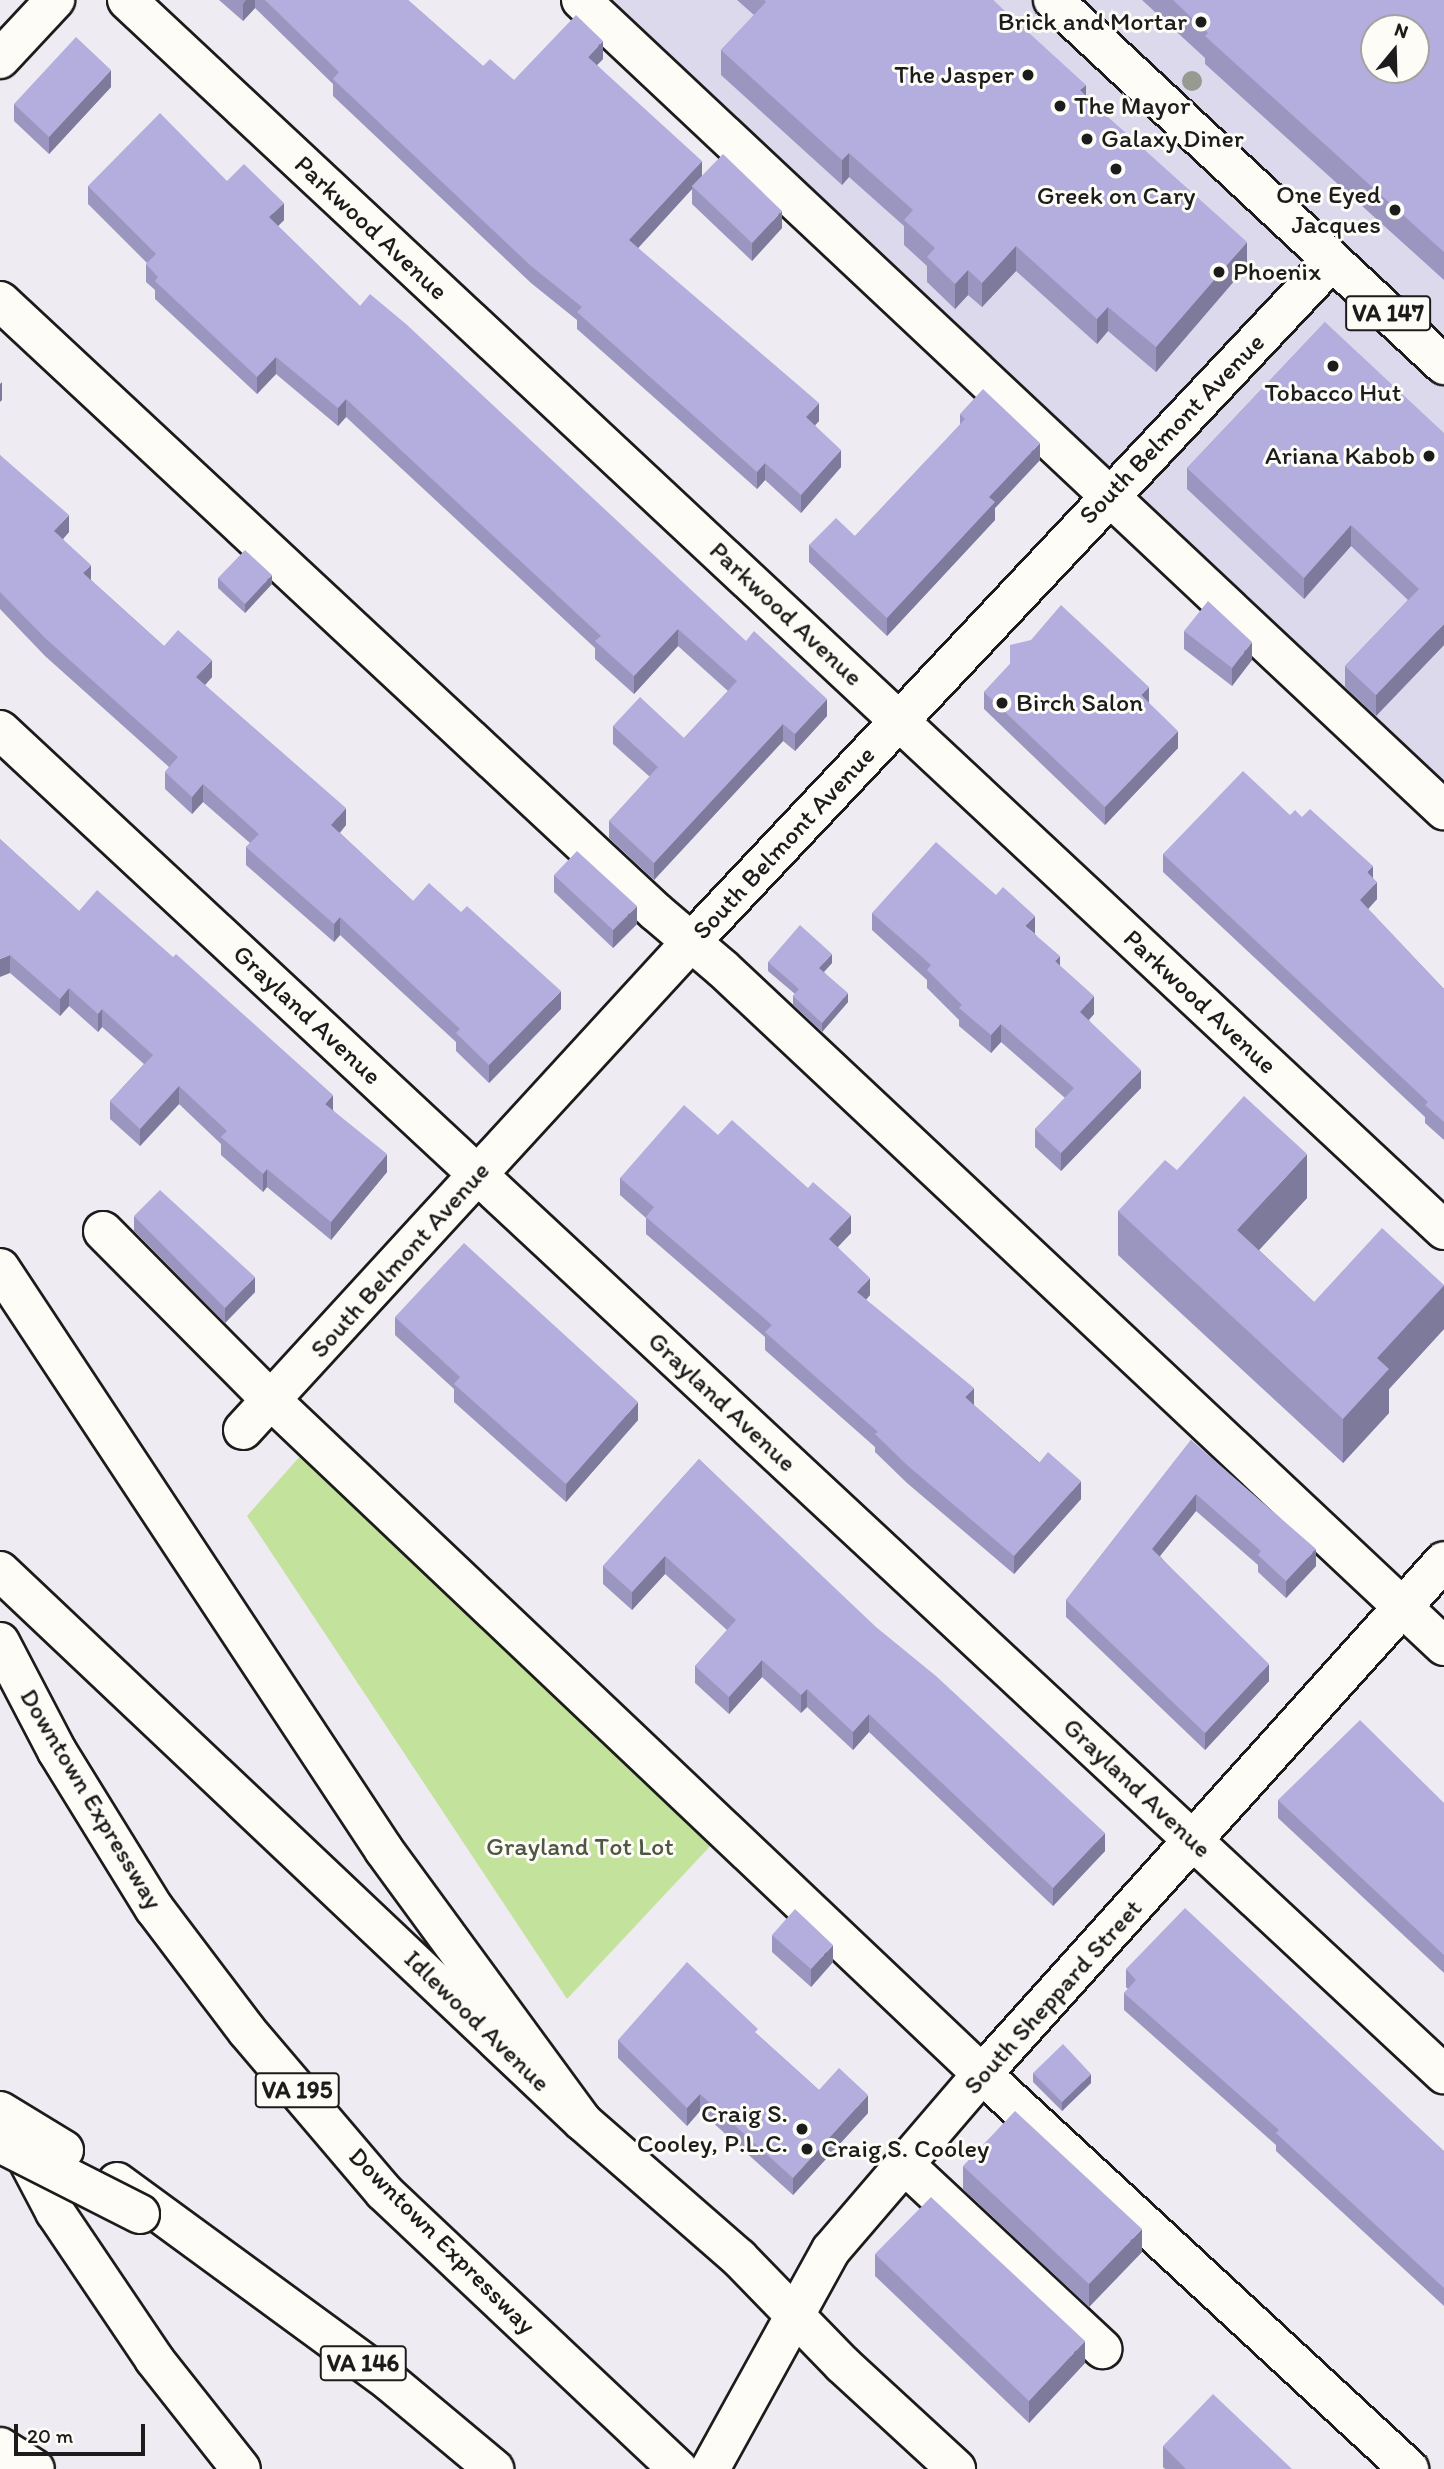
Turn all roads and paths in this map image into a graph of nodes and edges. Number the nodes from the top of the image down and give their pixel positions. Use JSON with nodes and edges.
{"nodes":[{"id":1,"x":55,"y":0,"type":"edge"},
{"id":2,"x":127,"y":0,"type":"edge"},
{"id":3,"x":581,"y":0,"type":"edge"},
{"id":4,"x":1053,"y":0,"type":"edge"},
{"id":5,"x":0,"y":59,"type":"edge"},
{"id":6,"x":1332,"y":261,"type":"junction"},
{"id":7,"x":0,"y":301,"type":"edge"},
{"id":8,"x":1444,"y":365,"type":"edge"},
{"id":9,"x":1110,"y":493,"type":"junction"},
{"id":10,"x":899,"y":719,"type":"junction"},
{"id":11,"x":0,"y":730,"type":"edge"},
{"id":12,"x":1444,"y":810,"type":"edge"},
{"id":13,"x":691,"y":942,"type":"junction"},
{"id":14,"x":478,"y":1175,"type":"junction"},
{"id":15,"x":1444,"y":1230,"type":"edge"},
{"id":16,"x":103,"y":1231,"type":"dead end"},
{"id":17,"x":0,"y":1268,"type":"edge"},
{"id":18,"x":272,"y":1401,"type":"junction"},
{"id":19,"x":243,"y":1430,"type":"dead end"},
{"id":20,"x":1444,"y":1561,"type":"edge"},
{"id":21,"x":0,"y":1571,"type":"edge"},
{"id":22,"x":1402,"y":1606,"type":"junction"},
{"id":23,"x":0,"y":1642,"type":"edge"},
{"id":24,"x":1444,"y":1646,"type":"edge"},
{"id":25,"x":1194,"y":1841,"type":"junction"},
{"id":26,"x":982,"y":2074,"type":"junction"},
{"id":27,"x":1444,"y":2074,"type":"edge"},
{"id":28,"x":0,"y":2110,"type":"edge"},
{"id":29,"x":582,"y":2121,"type":"junction"},
{"id":30,"x":0,"y":2143,"type":"edge"},
{"id":31,"x":905,"y":2165,"type":"junction"},
{"id":32,"x":226,"y":2264,"type":"junction"},
{"id":33,"x":794,"y":2315,"type":"junction"},
{"id":34,"x":1102,"y":2349,"type":"dead end"},
{"id":35,"x":0,"y":2447,"type":"edge"},
{"id":36,"x":35,"y":2469,"type":"edge"},
{"id":37,"x":241,"y":2469,"type":"edge"},
{"id":38,"x":494,"y":2469,"type":"edge"},
{"id":39,"x":678,"y":2469,"type":"edge"},
{"id":40,"x":710,"y":2469,"type":"edge"},
{"id":41,"x":956,"y":2469,"type":"edge"},
{"id":42,"x":1409,"y":2469,"type":"edge"}],
"edges":[{"from":1,"to":5,"type":"main road"},
{"from":2,"to":10,"type":"main road","name":"Parkwood Avenue"},
{"from":3,"to":9,"type":"main road"},
{"from":4,"to":6,"type":"main road","number":"VA 147"},
{"from":6,"to":8,"type":"main road","number":"VA 147"},
{"from":6,"to":9,"type":"main road","name":"South Belmont Avenue"},
{"from":7,"to":13,"type":"main road"},
{"from":9,"to":10,"type":"main road","name":"South Belmont Avenue"},
{"from":9,"to":12,"type":"main road"},
{"from":10,"to":13,"type":"main road","name":"South Belmont Avenue"},
{"from":10,"to":15,"type":"main road","name":"Parkwood Avenue"},
{"from":11,"to":14,"type":"main road","name":"Grayland Avenue"},
{"from":13,"to":14,"type":"main road","name":"South Belmont Avenue"},
{"from":13,"to":22,"type":"main road"},
{"from":14,"to":18,"type":"main road","name":"South Belmont Avenue"},
{"from":14,"to":25,"type":"main road","name":"Grayland Avenue"},
{"from":16,"to":18,"type":"main road"},
{"from":17,"to":29,"type":"main road"},
{"from":18,"to":19,"type":"main road","name":"South Belmont Avenue"},
{"from":18,"to":26,"type":"main road"},
{"from":20,"to":22,"type":"main road","name":"South Sheppard Street"},
{"from":21,"to":29,"type":"main road","name":"Idlewood Avenue"},
{"from":22,"to":24,"type":"main road"},
{"from":22,"to":25,"type":"main road","name":"South Sheppard Street"},
{"from":23,"to":39,"type":"main road","name":"Downtown Expressway","number":"VA 195"},
{"from":25,"to":26,"type":"main road","name":"South Sheppard Street"},
{"from":25,"to":27,"type":"main road","name":"Grayland Avenue"},
{"from":26,"to":31,"type":"main road","name":"South Sheppard Street"},
{"from":26,"to":42,"type":"main road"},
{"from":28,"to":32,"type":"main road","bridge":true},
{"from":28,"to":37,"type":"main road"},
{"from":29,"to":33,"type":"main road","name":"Idlewood Avenue"},
{"from":30,"to":32,"type":"main road","number":"VA 146","bridge":true},
{"from":31,"to":33,"type":"main road","name":"South Sheppard Street"},
{"from":31,"to":34,"type":"main road"},
{"from":32,"to":38,"type":"main road","number":"VA 146"},
{"from":33,"to":40,"type":"main road","name":"South Sheppard Street"},
{"from":33,"to":41,"type":"main road","name":"Idlewood Avenue"},
{"from":35,"to":36,"type":"main road"}]}
